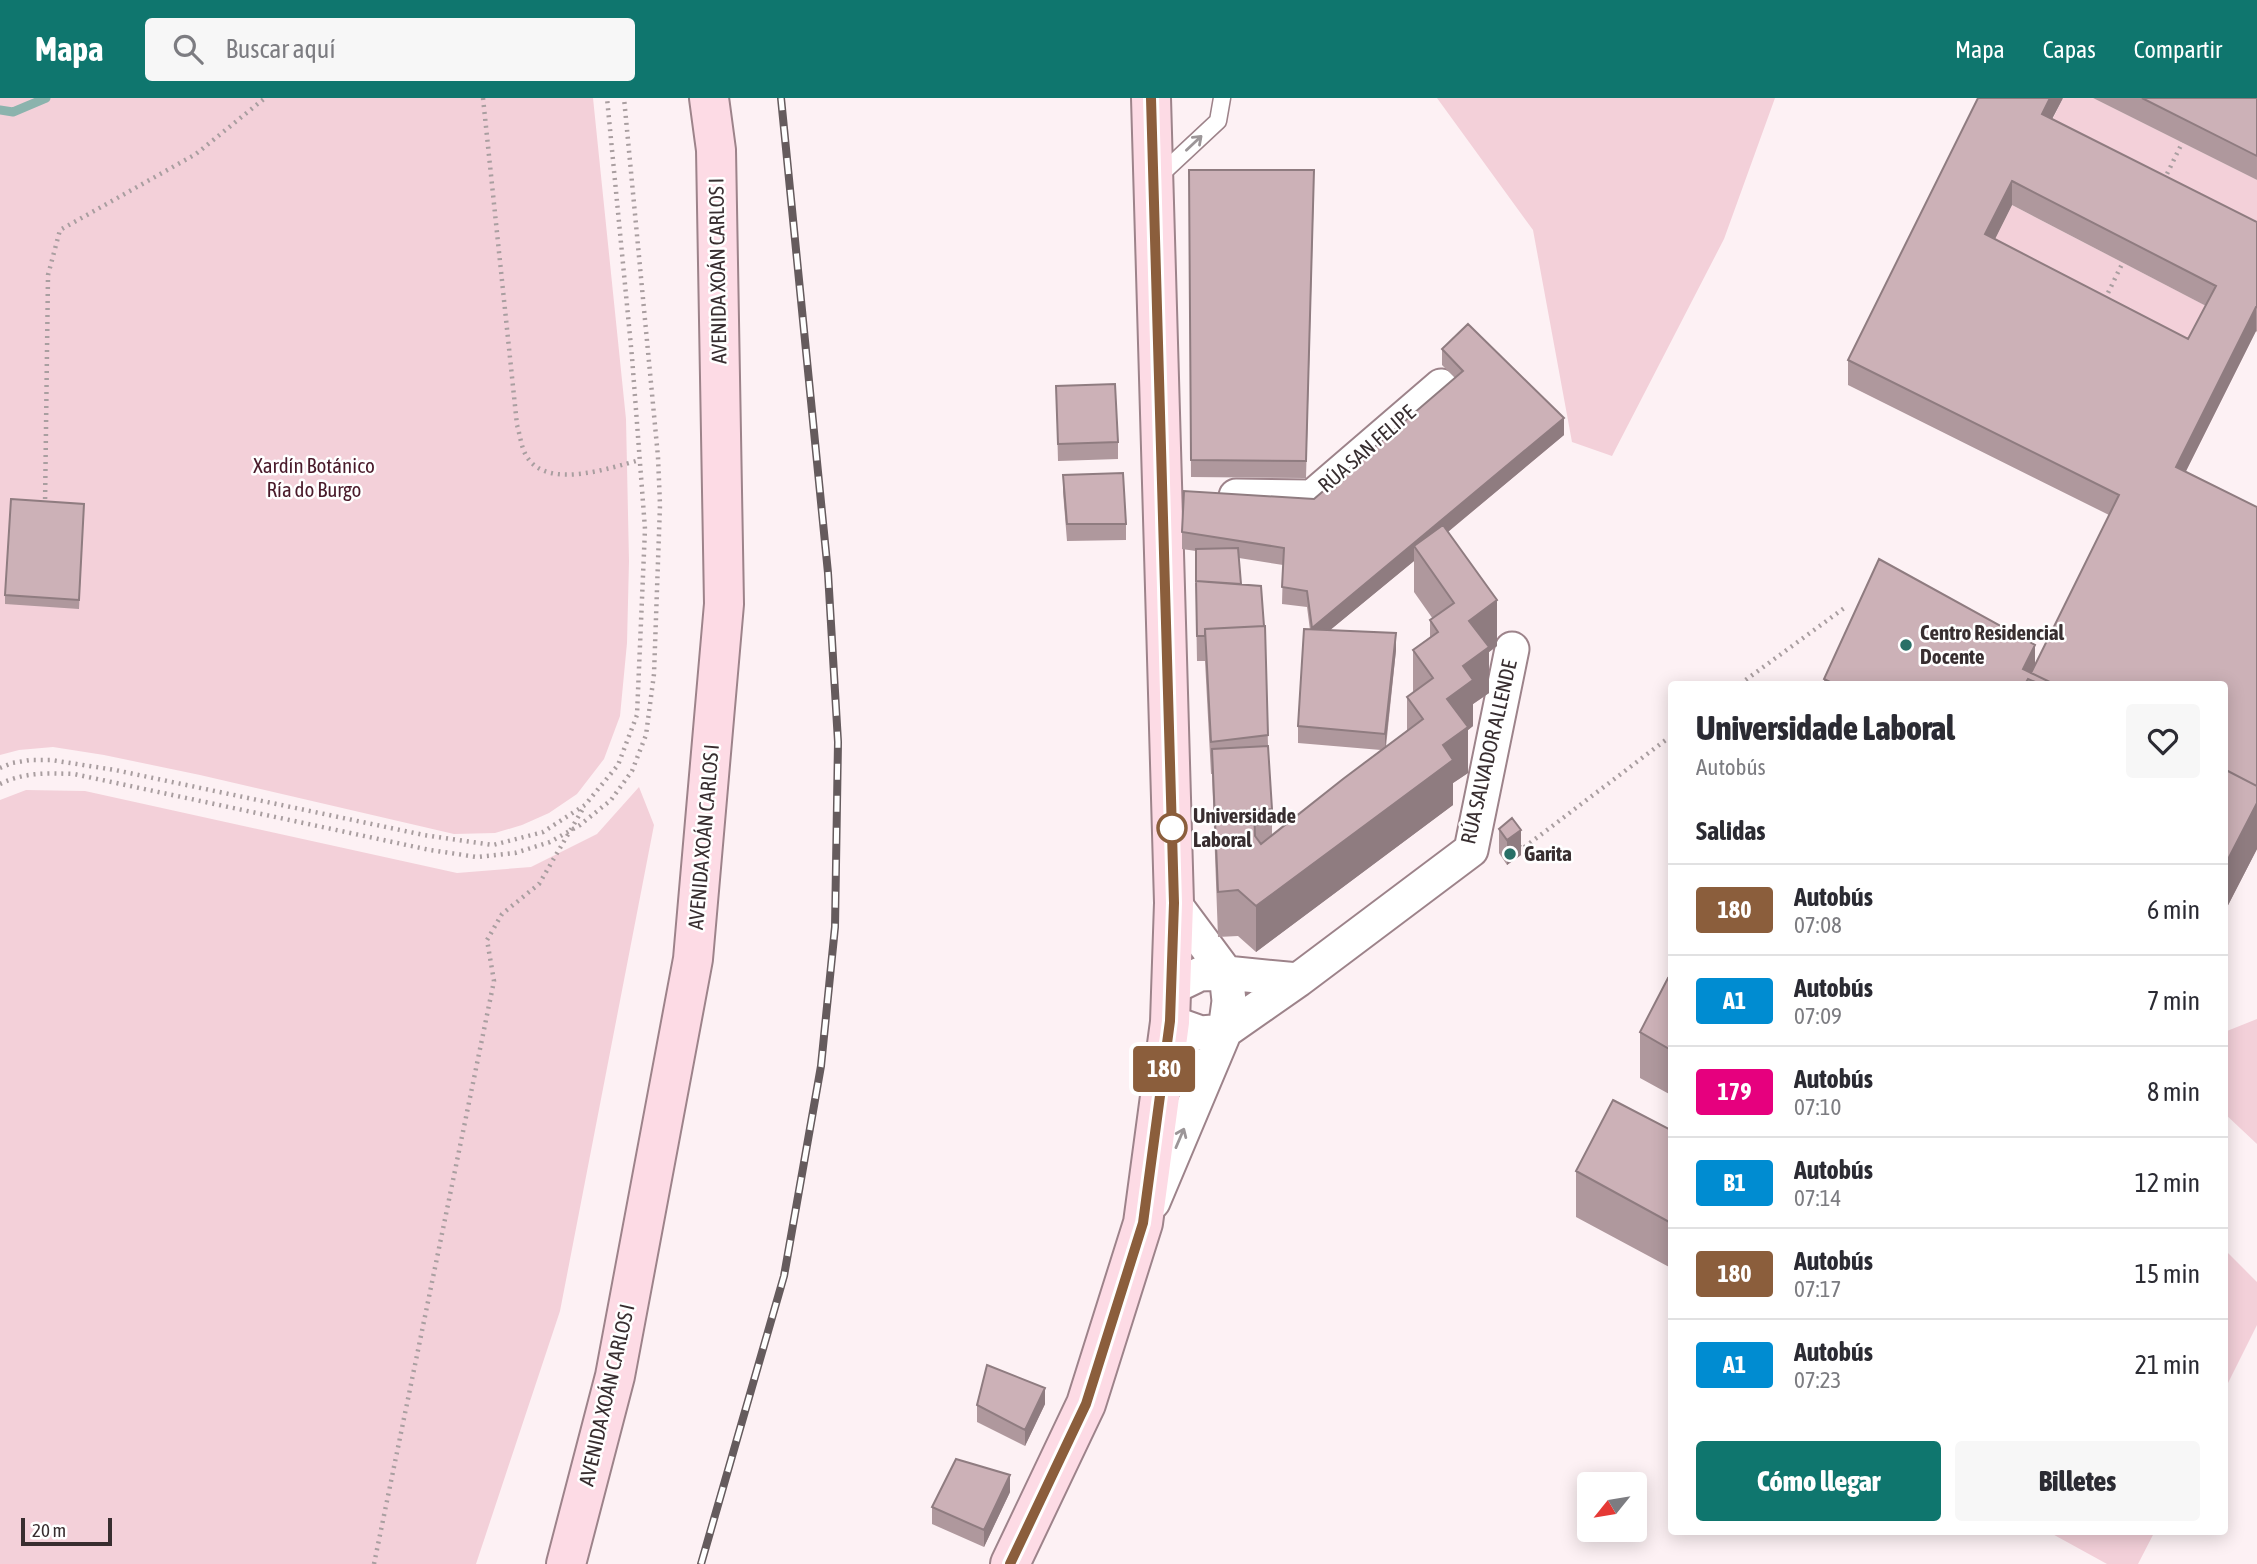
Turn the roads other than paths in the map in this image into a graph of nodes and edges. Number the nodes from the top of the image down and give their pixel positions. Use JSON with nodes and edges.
{"nodes":[{"id":1,"x":709,"y":98,"type":"edge"},
{"id":2,"x":1151,"y":98,"type":"edge"},
{"id":3,"x":1222,"y":98,"type":"edge"},
{"id":4,"x":1154,"y":181,"type":"junction"},
{"id":5,"x":1441,"y":386,"type":"edge"},
{"id":6,"x":1185,"y":495,"type":"junction"},
{"id":7,"x":1512,"y":649,"type":"dead end"},
{"id":8,"x":1174,"y":903,"type":"junction"},
{"id":9,"x":1226,"y":973,"type":"junction"},
{"id":10,"x":1298,"y":980,"type":"junction"},
{"id":11,"x":1171,"y":1005,"type":"junction"},
{"id":12,"x":1225,"y":1031,"type":"junction"},
{"id":13,"x":1143,"y":1223,"type":"junction"},
{"id":14,"x":566,"y":1564,"type":"edge"},
{"id":15,"x":1010,"y":1564,"type":"edge"}],
"edges":[{"from":1,"to":14,"type":"main road","name":"AVENIDA XOÁN CARLOS I"},
{"from":2,"to":4,"type":"main road"},
{"from":4,"to":3,"type":"lane","one_way":true},
{"from":4,"to":6,"type":"main road"},
{"from":5,"to":6,"type":"street","name":"RÚA SAN FELIPE"},
{"from":6,"to":8,"type":"main road"},
{"from":7,"to":10,"type":"street","name":"RÚA SALVADOR ALLENDE"},
{"from":8,"to":9,"type":"street"},
{"from":8,"to":11,"type":"main road"},
{"from":9,"to":10,"type":"street"},
{"from":9,"to":11,"type":"street"},
{"from":9,"to":12,"type":"street"},
{"from":10,"to":12,"type":"street","name":"RÚA SALVADOR ALLENDE"},
{"from":11,"to":12,"type":"street"},
{"from":11,"to":13,"type":"main road"},
{"from":13,"to":12,"type":"street","one_way":true},
{"from":13,"to":15,"type":"main road"}]}
